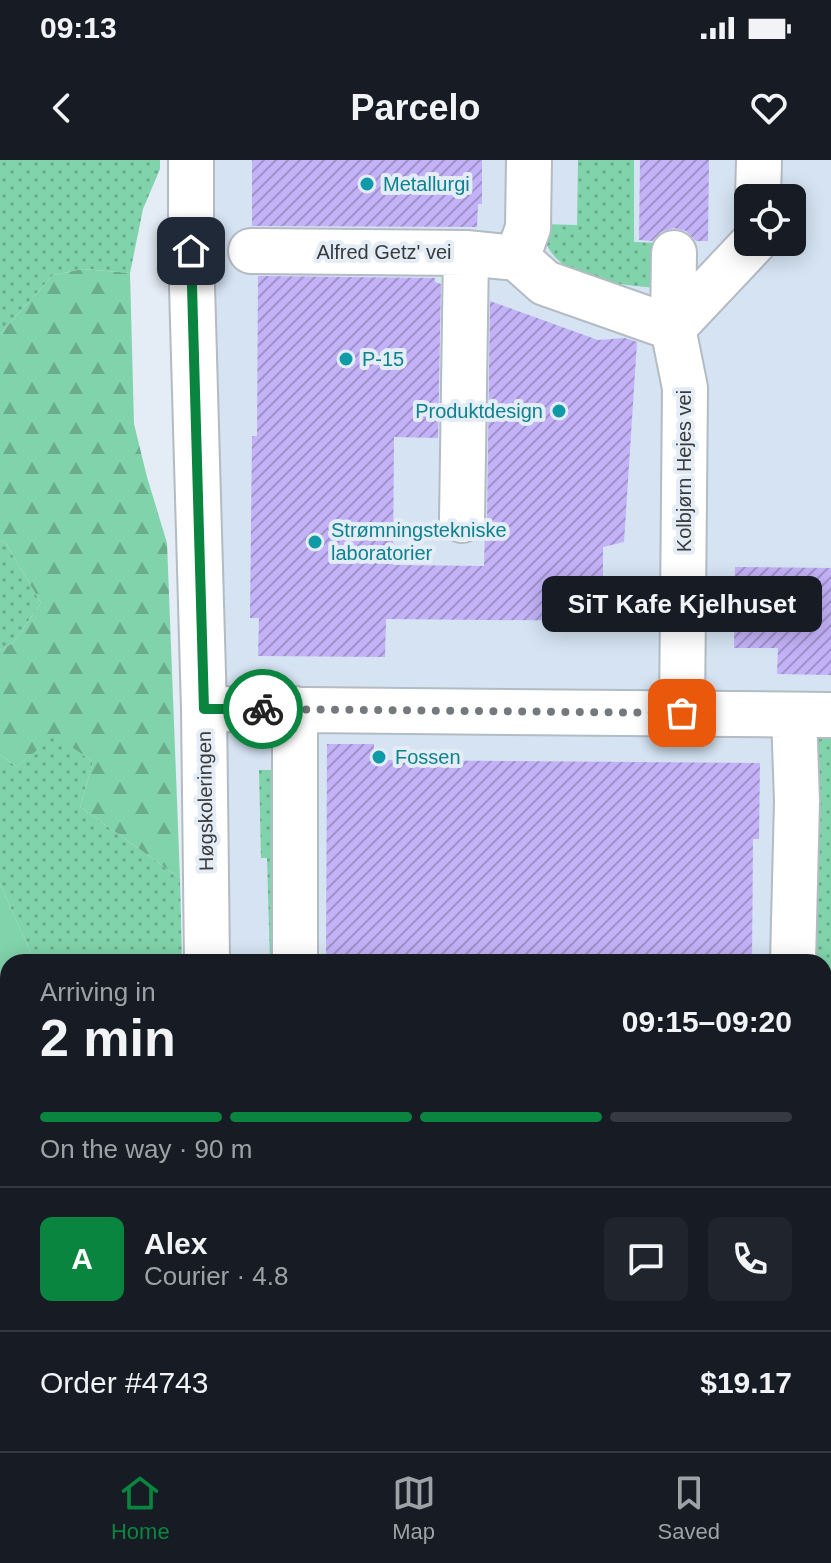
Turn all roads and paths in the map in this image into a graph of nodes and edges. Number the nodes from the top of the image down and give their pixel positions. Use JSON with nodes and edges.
{"nodes":[{"id":1,"x":191,"y":160,"type":"edge"},
{"id":2,"x":529,"y":160,"type":"edge"},
{"id":3,"x":759,"y":160,"type":"edge"},
{"id":4,"x":758,"y":184,"type":"edge"},
{"id":5,"x":251,"y":251,"type":"dead end"},
{"id":6,"x":466,"y":253,"type":"junction"},
{"id":7,"x":674,"y":253,"type":"dead end"},
{"id":8,"x":741,"y":256,"type":"edge"},
{"id":9,"x":517,"y":258,"type":"junction"},
{"id":10,"x":673,"y":328,"type":"junction"},
{"id":11,"x":462,"y":520,"type":"dead end"},
{"id":12,"x":204,"y":709,"type":"junction"},
{"id":13,"x":295,"y":709,"type":"junction"},
{"id":14,"x":682,"y":713,"type":"junction"},
{"id":15,"x":812,"y":715,"type":"edge"},
{"id":16,"x":207,"y":954,"type":"edge"},
{"id":17,"x":295,"y":954,"type":"edge"},
{"id":18,"x":793,"y":954,"type":"edge"}],
"edges":[{"from":1,"to":12,"type":"street","name":"Høgskoleringen"},
{"from":2,"to":9,"type":"street"},
{"from":3,"to":4,"type":"street"},
{"from":5,"to":6,"type":"street","name":"Alfred Getz' vei"},
{"from":6,"to":9,"type":"street","name":"Alfred Getz' vei"},
{"from":6,"to":11,"type":"street"},
{"from":7,"to":10,"type":"street","name":"Kolbjørn Hejes vei"},
{"from":8,"to":10,"type":"street"},
{"from":9,"to":10,"type":"street"},
{"from":10,"to":14,"type":"street","name":"Kolbjørn Hejes vei"},
{"from":12,"to":13,"type":"street"},
{"from":12,"to":16,"type":"street","name":"Høgskoleringen"},
{"from":13,"to":14,"type":"street"},
{"from":13,"to":17,"type":"street"},
{"from":14,"to":15,"type":"street"},
{"from":15,"to":18,"type":"street"}]}
